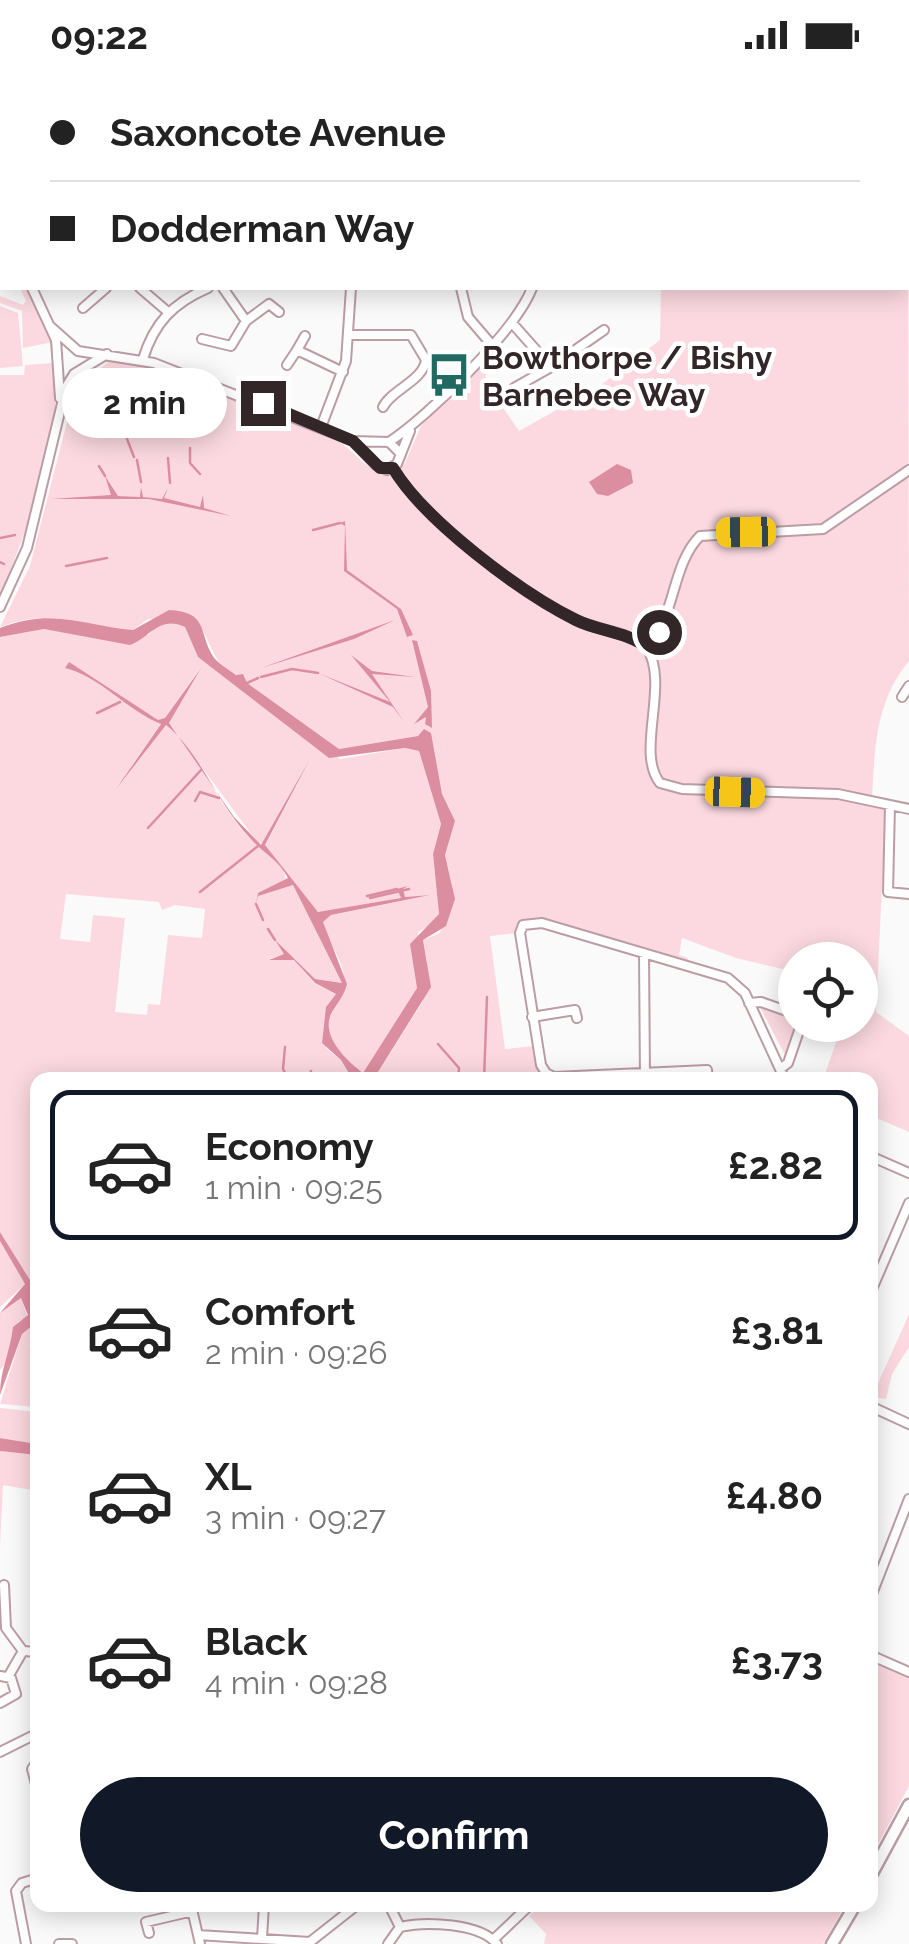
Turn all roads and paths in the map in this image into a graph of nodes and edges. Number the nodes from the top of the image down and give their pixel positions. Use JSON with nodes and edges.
{"nodes":[{"id":1,"x":33,"y":290,"type":"edge"},
{"id":2,"x":103,"y":290,"type":"edge"},
{"id":3,"x":142,"y":290,"type":"edge"},
{"id":4,"x":205,"y":290,"type":"edge"},
{"id":5,"x":223,"y":290,"type":"edge"},
{"id":6,"x":351,"y":290,"type":"edge"},
{"id":7,"x":462,"y":290,"type":"edge"},
{"id":8,"x":531,"y":290,"type":"edge"},
{"id":9,"x":261,"y":296,"type":"dead end"},
{"id":10,"x":92,"y":299,"type":"junction"},
{"id":11,"x":269,"y":304,"type":"junction"},
{"id":12,"x":84,"y":308,"type":"dead end"},
{"id":13,"x":102,"y":308,"type":"dead end"},
{"id":14,"x":168,"y":312,"type":"junction"},
{"id":15,"x":279,"y":312,"type":"dead end"},
{"id":16,"x":246,"y":322,"type":"junction"},
{"id":17,"x":512,"y":323,"type":"junction"},
{"id":18,"x":51,"y":327,"type":"junction"},
{"id":19,"x":604,"y":330,"type":"dead end"},
{"id":20,"x":305,"y":336,"type":"dead end"},
{"id":21,"x":351,"y":336,"type":"junction"},
{"id":22,"x":202,"y":339,"type":"dead end"},
{"id":23,"x":491,"y":344,"type":"junction"},
{"id":24,"x":76,"y":350,"type":"junction"},
{"id":25,"x":297,"y":350,"type":"junction"},
{"id":26,"x":109,"y":353,"type":"junction"},
{"id":27,"x":142,"y":359,"type":"junction"},
{"id":28,"x":58,"y":362,"type":"junction"},
{"id":29,"x":287,"y":365,"type":"dead end"},
{"id":30,"x":551,"y":367,"type":"junction"},
{"id":31,"x":78,"y":371,"type":"junction"},
{"id":32,"x":518,"y":371,"type":"dead end"},
{"id":33,"x":343,"y":372,"type":"junction"},
{"id":34,"x":524,"y":380,"type":"junction"},
{"id":35,"x":382,"y":385,"type":"dead end"},
{"id":36,"x":514,"y":388,"type":"dead end"},
{"id":37,"x":388,"y":396,"type":"junction"},
{"id":38,"x":60,"y":402,"type":"junction"},
{"id":39,"x":383,"y":407,"type":"dead end"},
{"id":40,"x":321,"y":426,"type":"junction"},
{"id":41,"x":412,"y":427,"type":"junction"},
{"id":42,"x":353,"y":441,"type":"junction"},
{"id":43,"x":386,"y":442,"type":"junction"},
{"id":44,"x":400,"y":454,"type":"junction"},
{"id":45,"x":372,"y":460,"type":"junction"},
{"id":46,"x":393,"y":468,"type":"junction"},
{"id":47,"x":909,"y":470,"type":"edge"},
{"id":48,"x":0,"y":608,"type":"edge"},
{"id":49,"x":648,"y":648,"type":"junction"},
{"id":50,"x":909,"y":686,"type":"edge"},
{"id":51,"x":902,"y":698,"type":"dead end"},
{"id":52,"x":890,"y":805,"type":"junction"},
{"id":53,"x":909,"y":809,"type":"edge"},
{"id":54,"x":909,"y":894,"type":"edge"},
{"id":55,"x":644,"y":953,"type":"junction"},
{"id":56,"x":749,"y":1003,"type":"junction"},
{"id":57,"x":778,"y":1008,"type":"edge"},
{"id":58,"x":576,"y":1010,"type":"dead end"},
{"id":59,"x":532,"y":1017,"type":"junction"},
{"id":60,"x":796,"y":1042,"type":"edge"},
{"id":61,"x":780,"y":1070,"type":"joint"},
{"id":62,"x":546,"y":1072,"type":"edge"},
{"id":63,"x":645,"y":1072,"type":"edge"},
{"id":64,"x":878,"y":1159,"type":"edge"},
{"id":65,"x":909,"y":1173,"type":"edge"},
{"id":66,"x":909,"y":1203,"type":"edge"},
{"id":67,"x":878,"y":1275,"type":"edge"},
{"id":68,"x":878,"y":1410,"type":"edge"},
{"id":69,"x":909,"y":1424,"type":"edge"},
{"id":70,"x":909,"y":1499,"type":"edge"},
{"id":71,"x":878,"y":1578,"type":"edge"},
{"id":72,"x":4,"y":1585,"type":"dead end"},
{"id":73,"x":23,"y":1651,"type":"junction"},
{"id":74,"x":30,"y":1651,"type":"edge"},
{"id":75,"x":878,"y":1658,"type":"edge"},
{"id":76,"x":909,"y":1671,"type":"edge"},
{"id":77,"x":4,"y":1676,"type":"edge"},
{"id":78,"x":0,"y":1703,"type":"edge"},
{"id":79,"x":30,"y":1737,"type":"edge"},
{"id":80,"x":0,"y":1752,"type":"edge"},
{"id":81,"x":909,"y":1806,"type":"edge"},
{"id":82,"x":878,"y":1862,"type":"edge"},
{"id":83,"x":30,"y":1880,"type":"edge"},
{"id":84,"x":144,"y":1912,"type":"edge"},
{"id":85,"x":179,"y":1912,"type":"edge"},
{"id":86,"x":193,"y":1912,"type":"edge"},
{"id":87,"x":264,"y":1912,"type":"edge"},
{"id":88,"x":350,"y":1912,"type":"edge"},
{"id":89,"x":392,"y":1912,"type":"edge"},
{"id":90,"x":524,"y":1912,"type":"edge"},
{"id":91,"x":851,"y":1912,"type":"edge"},
{"id":92,"x":146,"y":1922,"type":"junction"},
{"id":93,"x":400,"y":1926,"type":"junction"},
{"id":94,"x":68,"y":1930,"type":"dead end"},
{"id":95,"x":149,"y":1933,"type":"dead end"},
{"id":96,"x":262,"y":1938,"type":"junction"},
{"id":97,"x":199,"y":1940,"type":"edge"},
{"id":98,"x":72,"y":1942,"type":"edge"},
{"id":99,"x":316,"y":1942,"type":"edge"},
{"id":100,"x":496,"y":1942,"type":"edge"},
{"id":101,"x":26,"y":1944,"type":"edge"},
{"id":102,"x":59,"y":1944,"type":"edge"},
{"id":103,"x":388,"y":1944,"type":"edge"},
{"id":104,"x":832,"y":1944,"type":"edge"}],
"edges":[{"from":1,"to":18,"type":"street"},
{"from":2,"to":10,"type":"street"},
{"from":3,"to":14,"type":"street"},
{"from":4,"to":14,"type":"street"},
{"from":5,"to":16,"type":"street"},
{"from":6,"to":21,"type":"street"},
{"from":7,"to":23,"type":"street"},
{"from":8,"to":17,"type":"street"},
{"from":9,"to":11,"type":"street"},
{"from":10,"to":12,"type":"street"},
{"from":10,"to":13,"type":"street"},
{"from":11,"to":15,"type":"street"},
{"from":11,"to":16,"type":"street"},
{"from":14,"to":27,"type":"street"},
{"from":16,"to":22,"type":"street"},
{"from":17,"to":23,"type":"street"},
{"from":17,"to":30,"type":"street"},
{"from":18,"to":24,"type":"street"},
{"from":18,"to":28,"type":"street"},
{"from":19,"to":30,"type":"street"},
{"from":20,"to":25,"type":"street"},
{"from":21,"to":33,"type":"street"},
{"from":21,"to":37,"type":"street"},
{"from":23,"to":41,"type":"street"},
{"from":24,"to":26,"type":"street"},
{"from":24,"to":28,"type":"street"},
{"from":24,"to":31,"type":"street"},
{"from":25,"to":29,"type":"street"},
{"from":25,"to":33,"type":"street"},
{"from":26,"to":27,"type":"street"},
{"from":26,"to":31,"type":"street"},
{"from":27,"to":40,"type":"street"},
{"from":28,"to":31,"type":"street"},
{"from":28,"to":38,"type":"street"},
{"from":30,"to":34,"type":"street"},
{"from":31,"to":38,"type":"street"},
{"from":32,"to":34,"type":"street"},
{"from":33,"to":40,"type":"street"},
{"from":34,"to":36,"type":"street"},
{"from":35,"to":37,"type":"street"},
{"from":37,"to":39,"type":"street"},
{"from":38,"to":48,"type":"street"},
{"from":40,"to":42,"type":"street"},
{"from":41,"to":43,"type":"street"},
{"from":41,"to":44,"type":"street"},
{"from":42,"to":43,"type":"street"},
{"from":42,"to":45,"type":"street"},
{"from":43,"to":44,"type":"street"},
{"from":43,"to":45,"type":"street"},
{"from":44,"to":46,"type":"street"},
{"from":45,"to":46,"type":"street"},
{"from":46,"to":49,"type":"street"},
{"from":47,"to":49,"type":"street"},
{"from":49,"to":52,"type":"street"},
{"from":50,"to":51,"type":"street"},
{"from":52,"to":53,"type":"street"},
{"from":52,"to":54,"type":"street"},
{"from":55,"to":56,"type":"street"},
{"from":55,"to":59,"type":"street"},
{"from":55,"to":63,"type":"street"},
{"from":56,"to":57,"type":"street"},
{"from":56,"to":61,"type":"street"},
{"from":58,"to":59,"type":"street"},
{"from":59,"to":62,"type":"street"},
{"from":60,"to":61,"type":"street"},
{"from":64,"to":65,"type":"street"},
{"from":66,"to":67,"type":"street"},
{"from":68,"to":69,"type":"street"},
{"from":70,"to":71,"type":"street"},
{"from":72,"to":73,"type":"street"},
{"from":73,"to":74,"type":"street"},
{"from":73,"to":77,"type":"street"},
{"from":75,"to":76,"type":"street"},
{"from":77,"to":78,"type":"street"},
{"from":79,"to":80,"type":"street"},
{"from":81,"to":82,"type":"street"},
{"from":83,"to":101,"type":"street"},
{"from":84,"to":92,"type":"street"},
{"from":85,"to":92,"type":"street"},
{"from":86,"to":97,"type":"street"},
{"from":87,"to":96,"type":"street"},
{"from":88,"to":99,"type":"street"},
{"from":89,"to":93,"type":"street"},
{"from":90,"to":100,"type":"street"},
{"from":91,"to":104,"type":"street"},
{"from":92,"to":95,"type":"street"},
{"from":93,"to":100,"type":"street"},
{"from":93,"to":103,"type":"street"},
{"from":94,"to":98,"type":"street"},
{"from":96,"to":97,"type":"street"},
{"from":96,"to":99,"type":"street"},
{"from":98,"to":102,"type":"street"}]}
